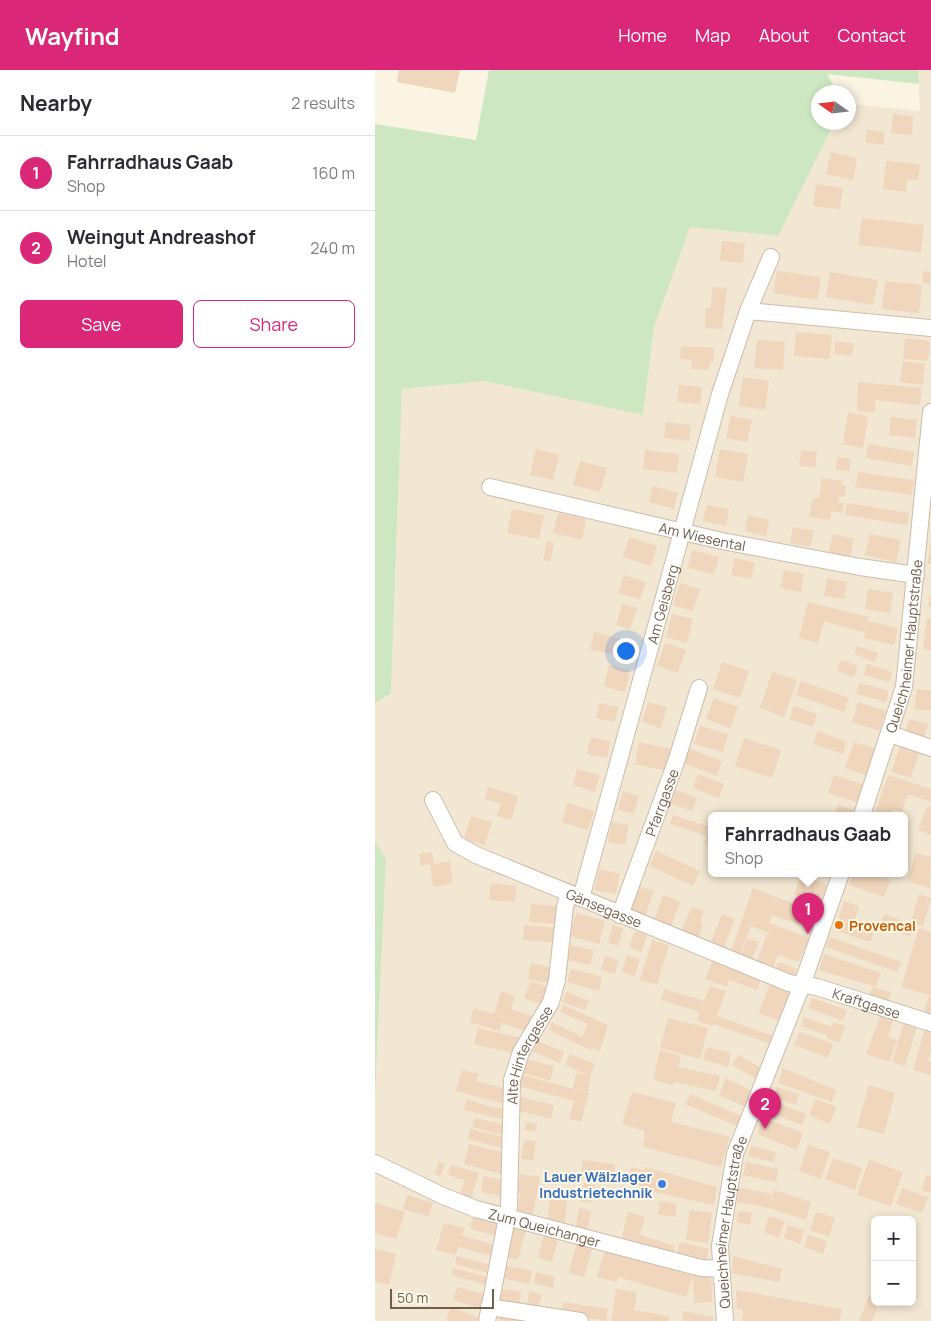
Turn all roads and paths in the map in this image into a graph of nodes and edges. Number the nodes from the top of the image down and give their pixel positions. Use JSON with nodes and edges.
{"nodes":[{"id":1,"x":771,"y":257,"type":"dead end"},
{"id":2,"x":748,"y":311,"type":"junction"},
{"id":3,"x":931,"y":328,"type":"edge"},
{"id":4,"x":931,"y":412,"type":"edge"},
{"id":5,"x":490,"y":487,"type":"dead end"},
{"id":6,"x":683,"y":532,"type":"junction"},
{"id":7,"x":916,"y":575,"type":"junction"},
{"id":8,"x":699,"y":688,"type":"dead end"},
{"id":9,"x":890,"y":734,"type":"junction"},
{"id":10,"x":931,"y":748,"type":"edge"},
{"id":11,"x":433,"y":800,"type":"dead end"},
{"id":12,"x":863,"y":812,"type":"edge"},
{"id":13,"x":840,"y":877,"type":"edge"},
{"id":14,"x":575,"y":896,"type":"junction"},
{"id":15,"x":620,"y":915,"type":"junction"},
{"id":16,"x":802,"y":984,"type":"junction"},
{"id":17,"x":931,"y":1023,"type":"edge"},
{"id":18,"x":375,"y":1163,"type":"edge"},
{"id":19,"x":507,"y":1218,"type":"junction"},
{"id":20,"x":721,"y":1269,"type":"junction"},
{"id":21,"x":488,"y":1314,"type":"edge"},
{"id":22,"x":580,"y":1321,"type":"edge"},
{"id":23,"x":725,"y":1321,"type":"edge"}],
"edges":[{"from":1,"to":2,"type":"street","name":"Am Geisberg"},
{"from":2,"to":3,"type":"street"},
{"from":2,"to":6,"type":"street","name":"Am Geisberg"},
{"from":4,"to":7,"type":"street","name":"Queichheimer Hauptstraße"},
{"from":5,"to":6,"type":"street","name":"Am Wiesental"},
{"from":6,"to":7,"type":"street","name":"Am Wiesental"},
{"from":6,"to":14,"type":"street","name":"Am Geisberg"},
{"from":7,"to":9,"type":"street","name":"Queichheimer Hauptstraße"},
{"from":8,"to":15,"type":"street","name":"Pfarrgasse"},
{"from":9,"to":10,"type":"street"},
{"from":9,"to":12,"type":"street","name":"Queichheimer Hauptstraße"},
{"from":11,"to":14,"type":"street","name":"Gänsegasse"},
{"from":13,"to":16,"type":"street","name":"Queichheimer Hauptstraße"},
{"from":14,"to":15,"type":"street","name":"Gänsegasse"},
{"from":14,"to":19,"type":"street","name":"Alte Hintergasse"},
{"from":15,"to":16,"type":"street","name":"Gänsegasse"},
{"from":16,"to":17,"type":"street","name":"Kraftgasse"},
{"from":16,"to":20,"type":"street","name":"Queichheimer Hauptstraße"},
{"from":18,"to":19,"type":"street","name":"Zum Queichanger"},
{"from":19,"to":20,"type":"street","name":"Zum Queichanger"},
{"from":19,"to":21,"type":"street","name":"Alte Hintergasse"},
{"from":20,"to":23,"type":"street","name":"Queichheimer Hauptstraße"},
{"from":21,"to":22,"type":"street"}]}
